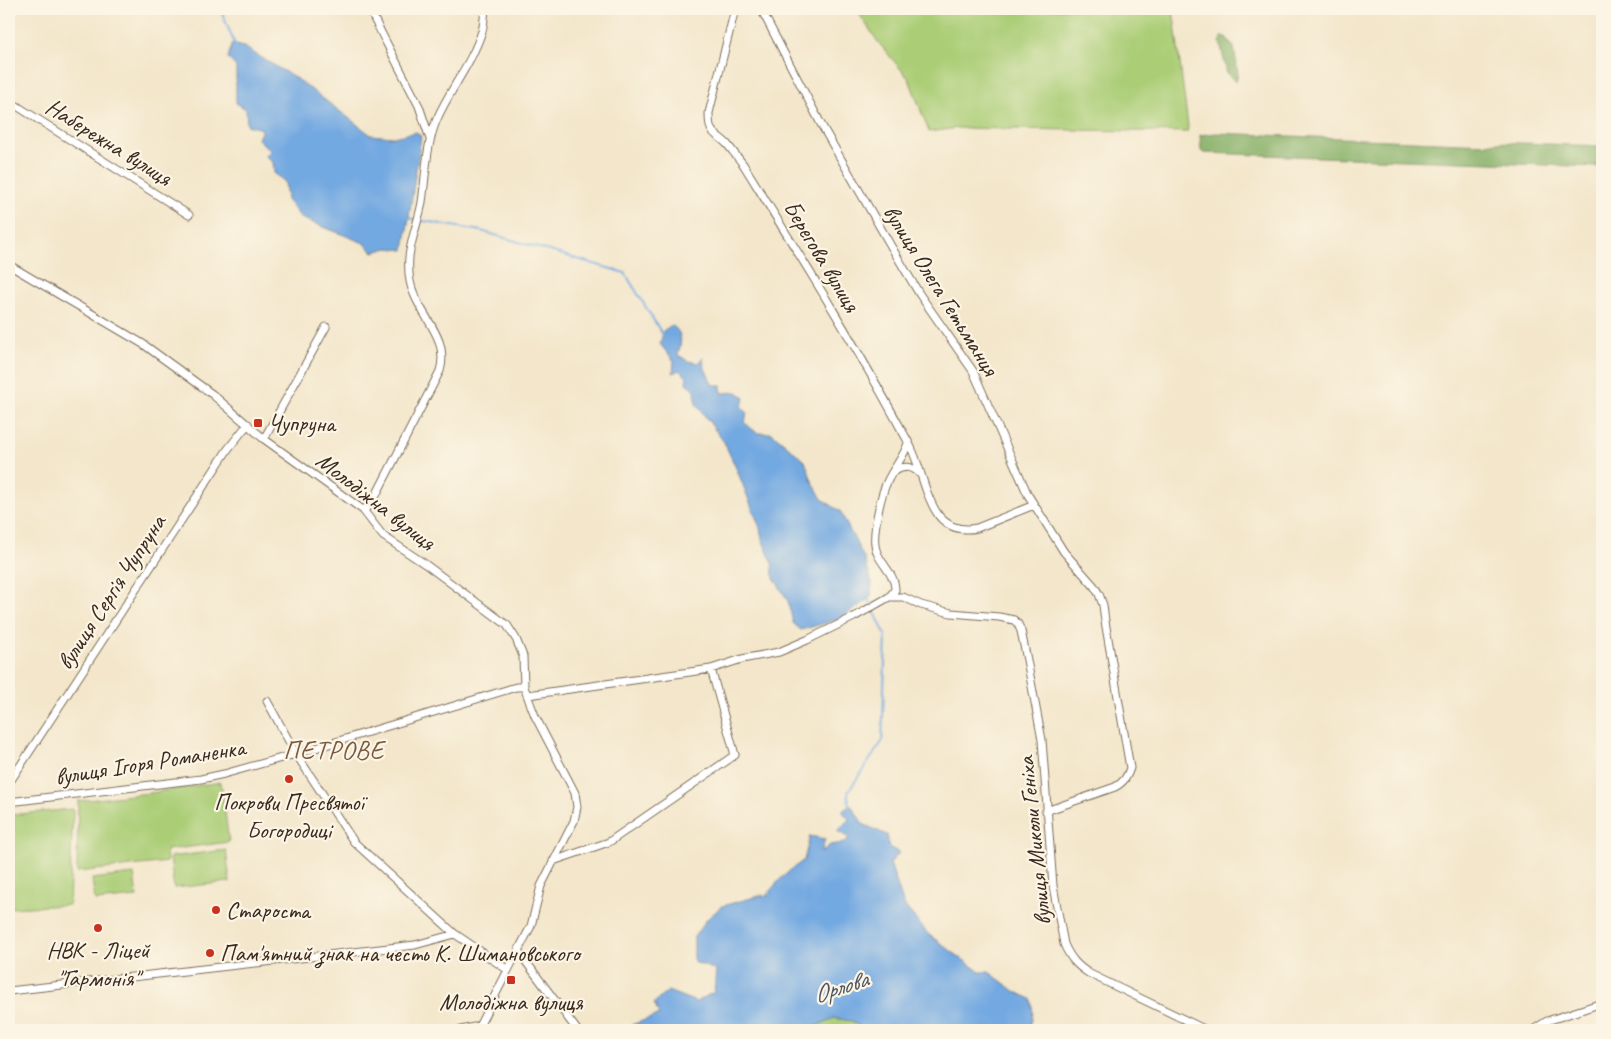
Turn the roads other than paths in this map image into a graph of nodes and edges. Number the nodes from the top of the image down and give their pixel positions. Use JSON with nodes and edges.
{"nodes":[{"id":1,"x":369,"y":9,"type":"edge"},
{"id":2,"x":485,"y":9,"type":"edge"},
{"id":3,"x":735,"y":9,"type":"edge"},
{"id":4,"x":761,"y":9,"type":"edge"},
{"id":5,"x":9,"y":101,"type":"edge"},
{"id":6,"x":431,"y":141,"type":"junction"},
{"id":7,"x":189,"y":215,"type":"dead end"},
{"id":8,"x":9,"y":265,"type":"edge"},
{"id":9,"x":326,"y":327,"type":"dead end"},
{"id":10,"x":248,"y":424,"type":"junction"},
{"id":11,"x":264,"y":439,"type":"junction"},
{"id":12,"x":908,"y":443,"type":"junction"},
{"id":13,"x":892,"y":472,"type":"junction"},
{"id":14,"x":921,"y":475,"type":"junction"},
{"id":15,"x":1034,"y":505,"type":"junction"},
{"id":16,"x":363,"y":510,"type":"junction"},
{"id":17,"x":889,"y":597,"type":"junction"},
{"id":18,"x":711,"y":669,"type":"junction"},
{"id":19,"x":524,"y":686,"type":"junction"},
{"id":20,"x":528,"y":695,"type":"junction"},
{"id":21,"x":267,"y":701,"type":"dead end"},
{"id":22,"x":296,"y":754,"type":"junction"},
{"id":23,"x":9,"y":784,"type":"edge"},
{"id":24,"x":9,"y":802,"type":"edge"},
{"id":25,"x":1046,"y":812,"type":"junction"},
{"id":26,"x":553,"y":861,"type":"junction"},
{"id":27,"x":455,"y":934,"type":"junction"},
{"id":28,"x":518,"y":951,"type":"junction"},
{"id":29,"x":508,"y":970,"type":"junction"},
{"id":30,"x":9,"y":991,"type":"edge"},
{"id":31,"x":1602,"y":1004,"type":"edge"},
{"id":32,"x":478,"y":1028,"type":"edge"},
{"id":33,"x":461,"y":1030,"type":"edge"},
{"id":34,"x":577,"y":1030,"type":"edge"},
{"id":35,"x":1206,"y":1030,"type":"edge"},
{"id":36,"x":1533,"y":1030,"type":"edge"}],
"edges":[{"from":1,"to":6,"type":"street"},
{"from":2,"to":6,"type":"street"},
{"from":3,"to":12,"type":"street","name":"Берегова вулиця"},
{"from":4,"to":15,"type":"street","name":"вулиця Олега Гетьманця"},
{"from":5,"to":7,"type":"street","name":"Набережна вулиця"},
{"from":6,"to":16,"type":"street"},
{"from":8,"to":10,"type":"street","name":"Молодіжна вулиця"},
{"from":9,"to":11,"type":"street"},
{"from":10,"to":11,"type":"street","name":"Молодіжна вулиця"},
{"from":10,"to":23,"type":"street","name":"вулиця Сергія Чупруна"},
{"from":11,"to":16,"type":"street","name":"Молодіжна вулиця"},
{"from":12,"to":13,"type":"street"},
{"from":12,"to":14,"type":"street","name":"Берегова вулиця"},
{"from":13,"to":14,"type":"street"},
{"from":13,"to":17,"type":"street"},
{"from":14,"to":15,"type":"street","name":"Берегова вулиця"},
{"from":15,"to":25,"type":"street","name":"вулиця Олега Гетьманця"},
{"from":16,"to":19,"type":"street","name":"Молодіжна вулиця"},
{"from":17,"to":18,"type":"street"},
{"from":17,"to":25,"type":"street","name":"вулиця Миколи Геніха"},
{"from":18,"to":20,"type":"street"},
{"from":18,"to":26,"type":"street"},
{"from":19,"to":20,"type":"street","name":"Молодіжна вулиця"},
{"from":19,"to":22,"type":"street","name":"вулиця Ігоря Романенка"},
{"from":20,"to":26,"type":"street","name":"Молодіжна вулиця"},
{"from":21,"to":22,"type":"street"},
{"from":22,"to":24,"type":"street","name":"вулиця Ігоря Романенка"},
{"from":22,"to":27,"type":"street"},
{"from":25,"to":35,"type":"street","name":"вулиця Миколи Геніха"},
{"from":26,"to":28,"type":"street","name":"Молодіжна вулиця"},
{"from":27,"to":29,"type":"street"},
{"from":27,"to":30,"type":"street"},
{"from":28,"to":29,"type":"street","name":"Молодіжна вулиця"},
{"from":28,"to":34,"type":"street"},
{"from":29,"to":32,"type":"street","name":"Молодіжна вулиця"},
{"from":31,"to":36,"type":"street"},
{"from":32,"to":33,"type":"street"}]}
